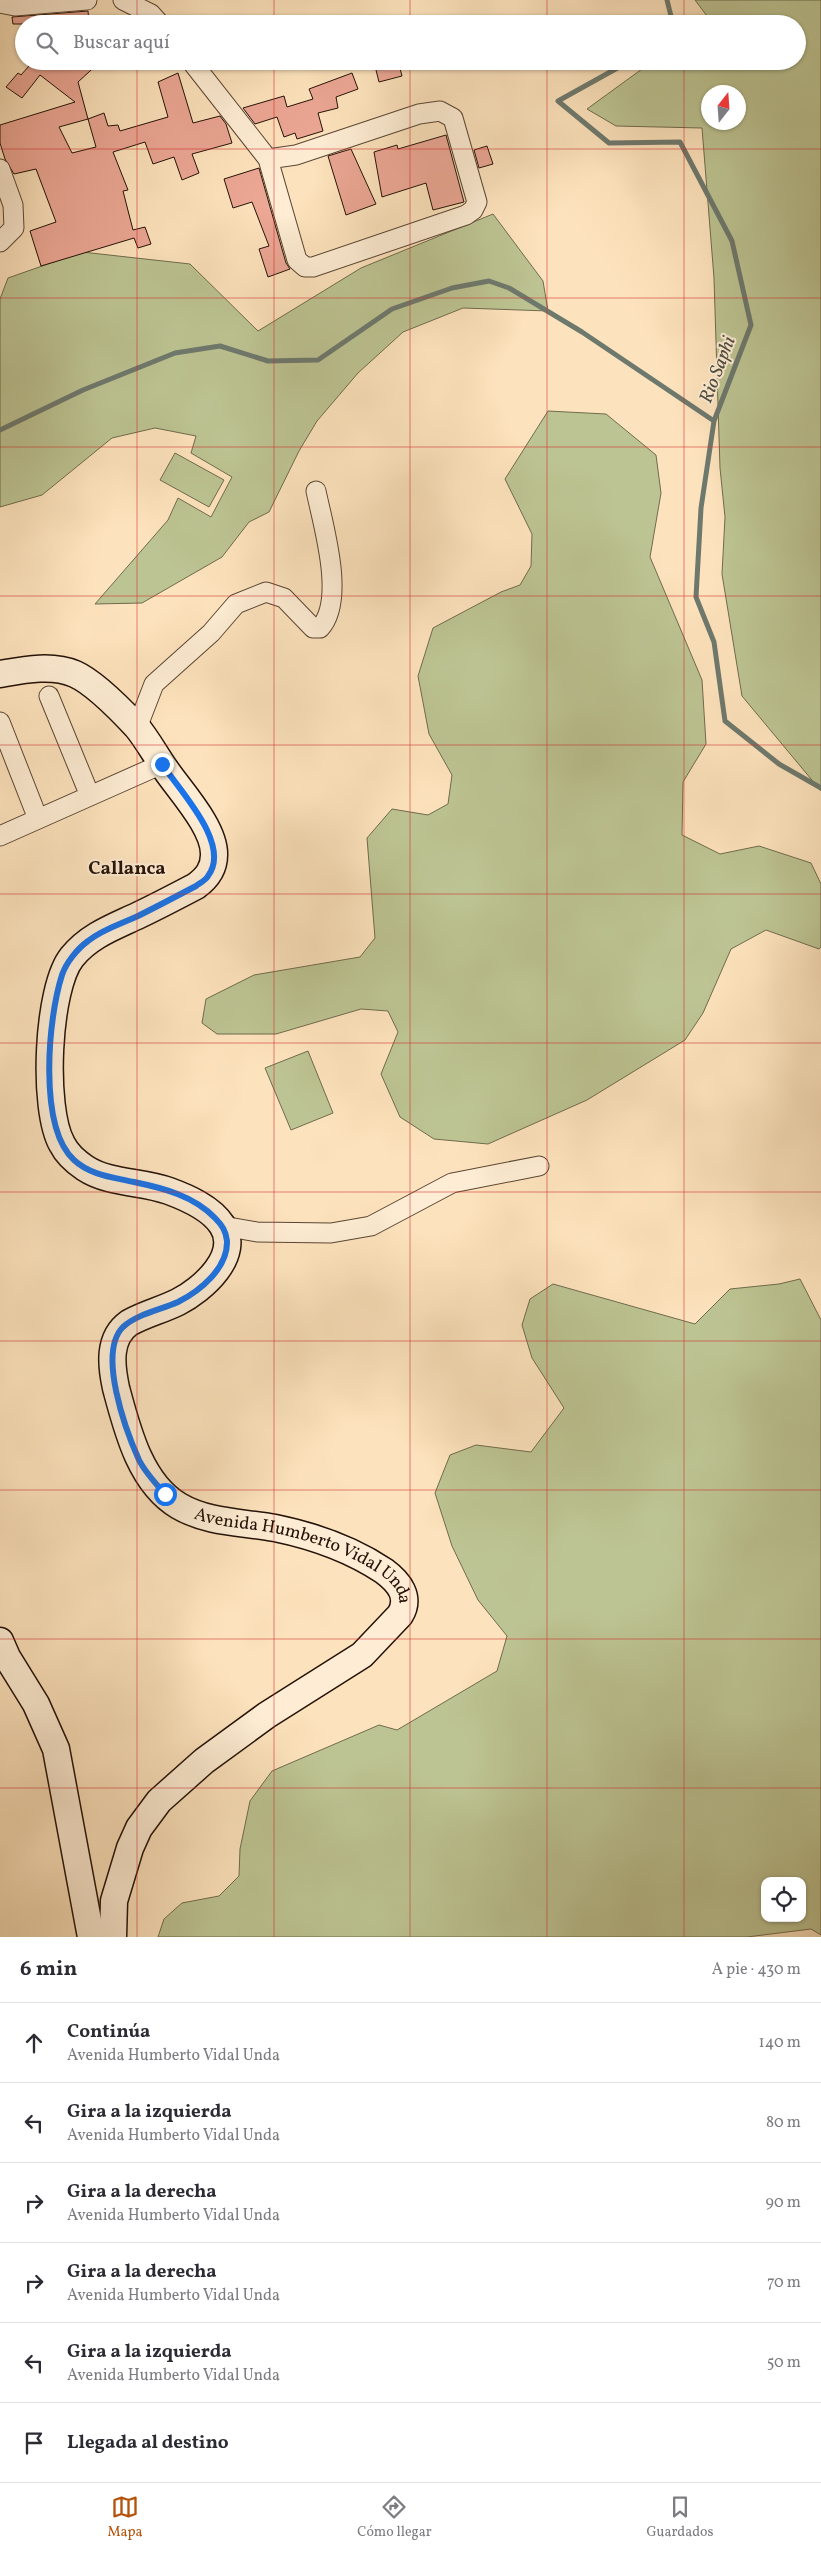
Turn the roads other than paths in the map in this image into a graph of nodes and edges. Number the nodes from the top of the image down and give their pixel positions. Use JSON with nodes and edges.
{"nodes":[{"id":1,"x":65,"y":0,"type":"edge"},
{"id":2,"x":87,"y":0,"type":"edge"},
{"id":3,"x":123,"y":0,"type":"edge"},
{"id":4,"x":0,"y":3,"type":"edge"},
{"id":5,"x":152,"y":15,"type":"edge"},
{"id":6,"x":198,"y":70,"type":"edge"},
{"id":7,"x":268,"y":160,"type":"junction"},
{"id":8,"x":0,"y":169,"type":"edge"},
{"id":9,"x":0,"y":242,"type":"edge"},
{"id":10,"x":316,"y":491,"type":"dead end"},
{"id":11,"x":0,"y":674,"type":"edge"},
{"id":12,"x":48,"y":696,"type":"dead end"},
{"id":13,"x":0,"y":722,"type":"edge"},
{"id":14,"x":137,"y":728,"type":"junction"},
{"id":15,"x":162,"y":764,"type":"junction"},
{"id":16,"x":90,"y":796,"type":"junction"},
{"id":17,"x":38,"y":819,"type":"junction"},
{"id":18,"x":0,"y":836,"type":"edge"},
{"id":19,"x":539,"y":1166,"type":"dead end"},
{"id":20,"x":223,"y":1226,"type":"junction"},
{"id":21,"x":0,"y":1641,"type":"edge"},
{"id":22,"x":91,"y":1937,"type":"edge"},
{"id":23,"x":113,"y":1937,"type":"edge"}],
"edges":[{"from":1,"to":2,"type":"street"},
{"from":1,"to":4,"type":"street"},
{"from":3,"to":5,"type":"street"},
{"from":6,"to":7,"type":"street"},
{"from":7,"to":7,"type":"street"},
{"from":8,"to":9,"type":"street"},
{"from":10,"to":14,"type":"street"},
{"from":11,"to":14,"type":"main road"},
{"from":12,"to":16,"type":"street"},
{"from":13,"to":17,"type":"street"},
{"from":14,"to":15,"type":"main road"},
{"from":15,"to":16,"type":"street"},
{"from":15,"to":20,"type":"main road"},
{"from":16,"to":17,"type":"street"},
{"from":17,"to":18,"type":"street"},
{"from":19,"to":20,"type":"street"},
{"from":20,"to":23,"type":"main road","name":"Avenida Humberto Vidal Unda"},
{"from":21,"to":22,"type":"main road"}]}
